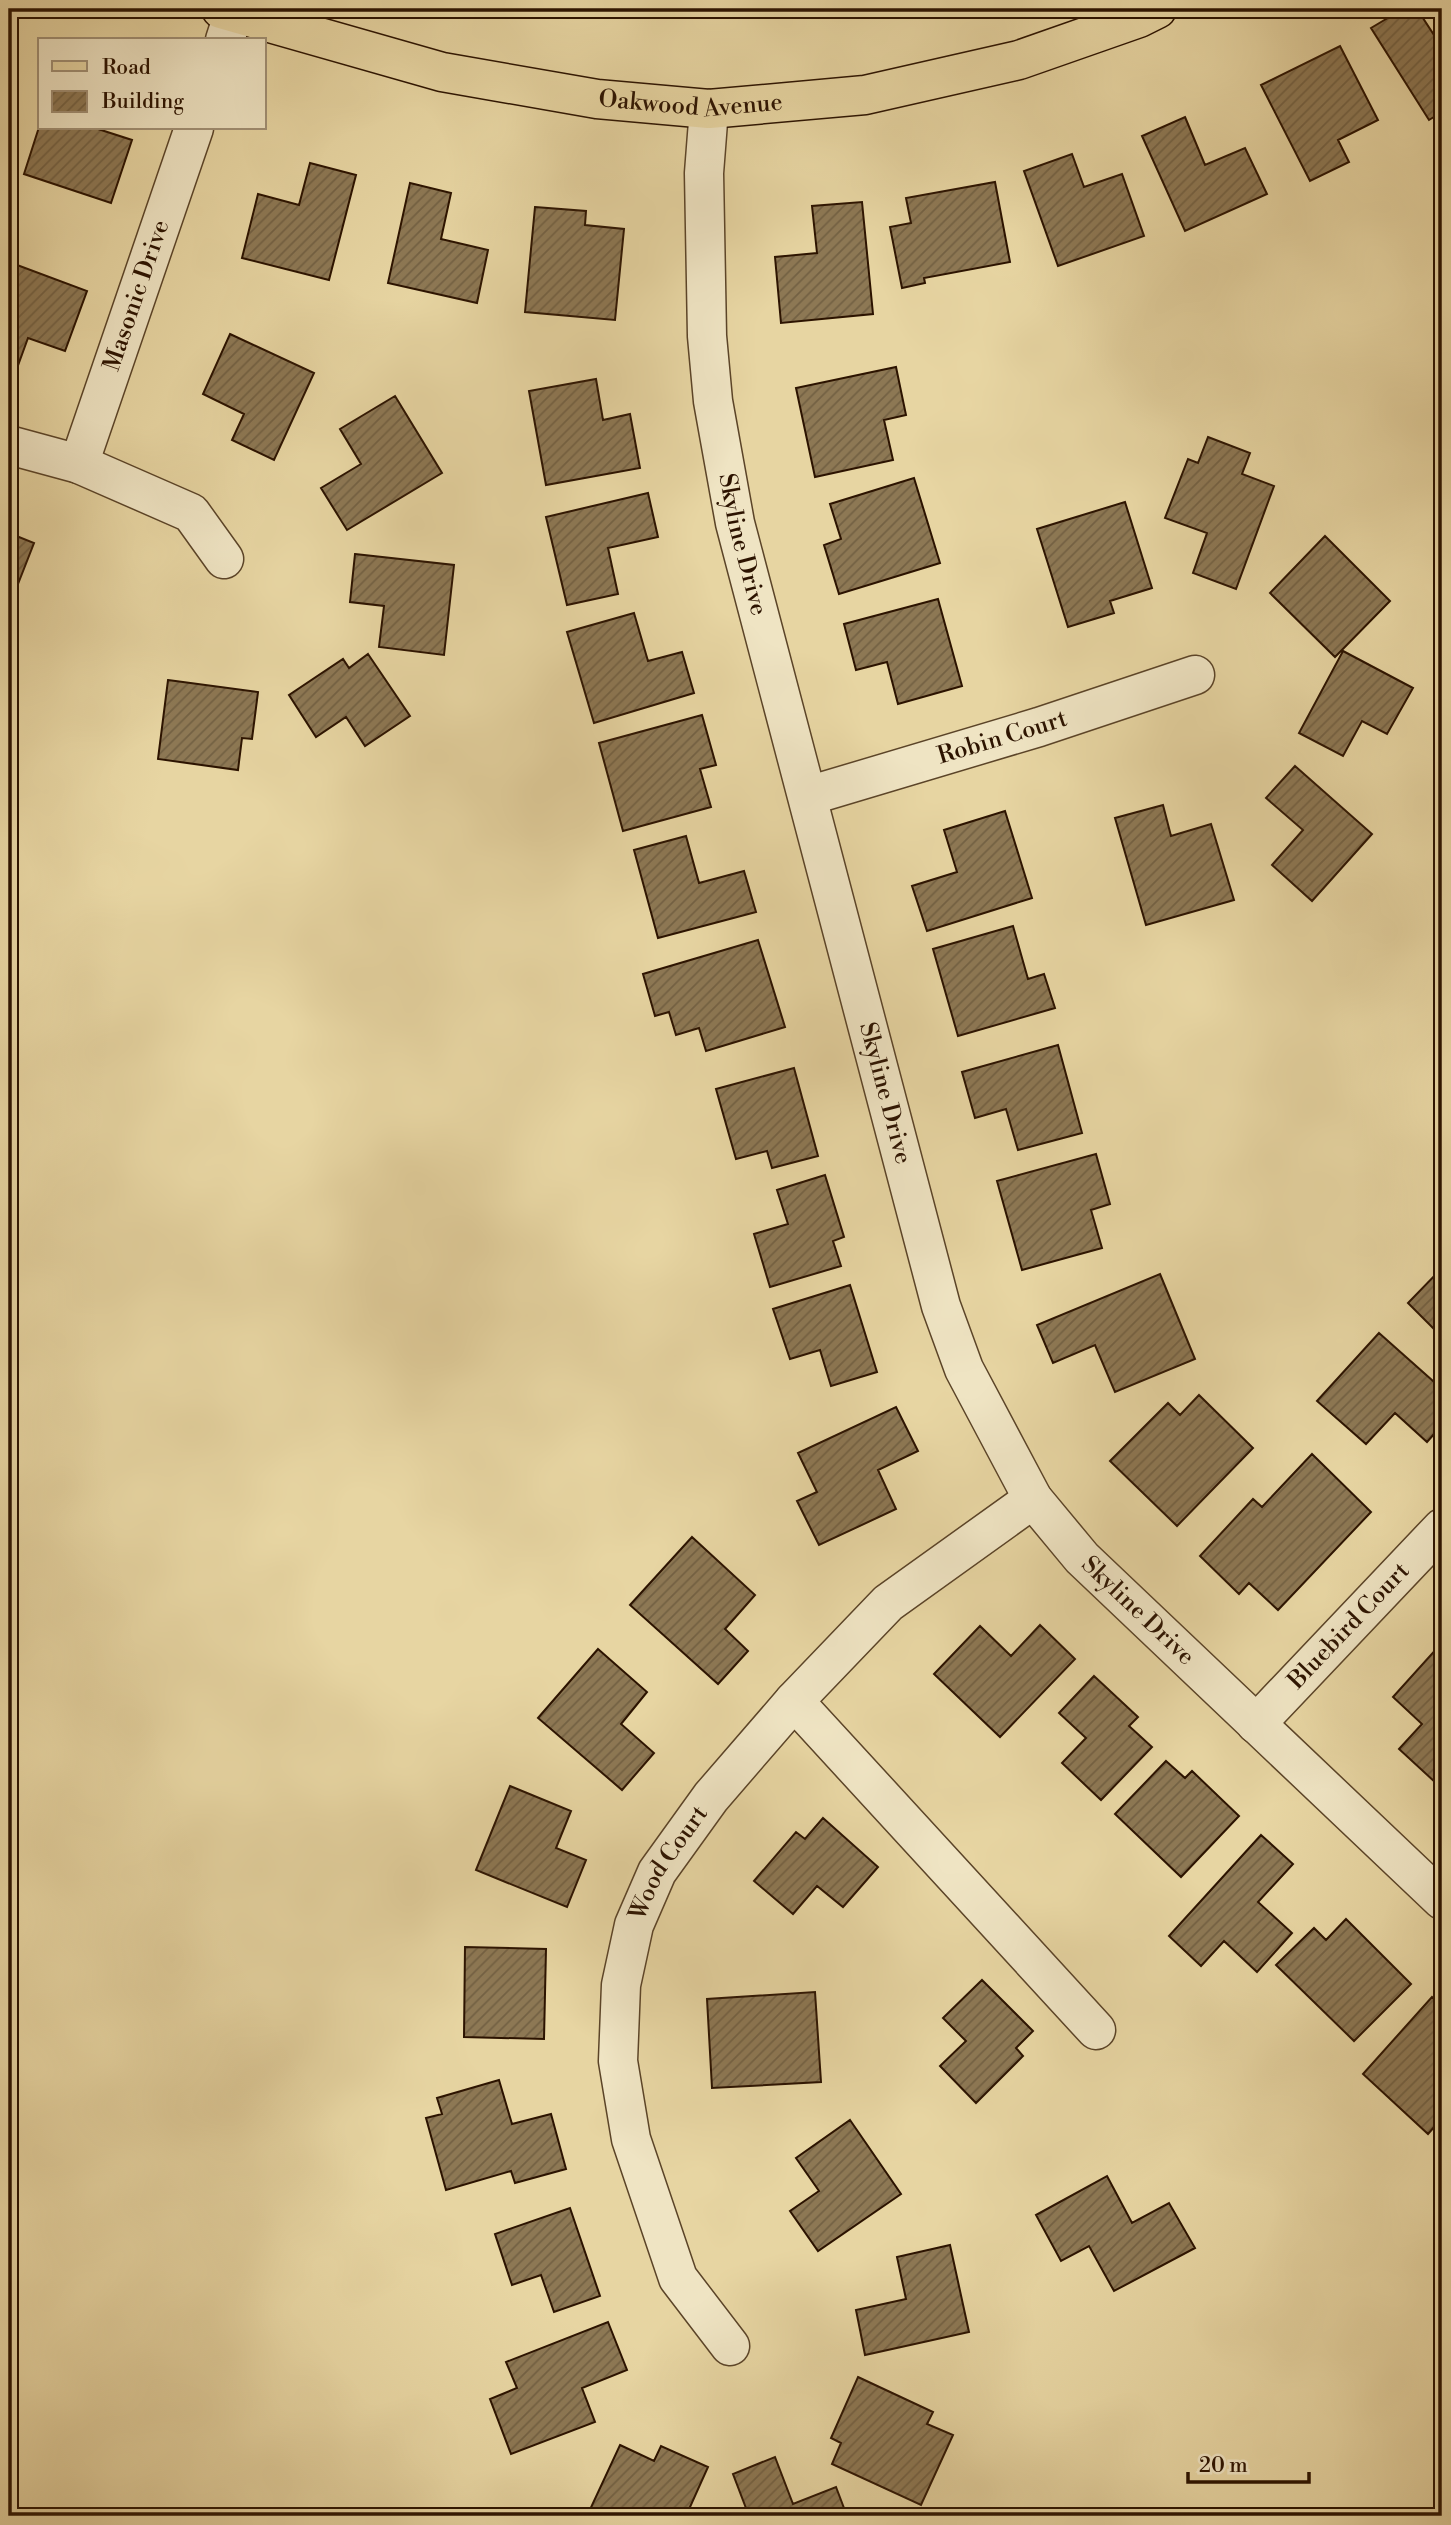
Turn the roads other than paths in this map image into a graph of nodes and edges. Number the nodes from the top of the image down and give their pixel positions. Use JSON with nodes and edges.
{"nodes":[{"id":1,"x":1157,"y":9,"type":"edge"},
{"id":2,"x":229,"y":18,"type":"edge"},
{"id":3,"x":709,"y":109,"type":"junction"},
{"id":4,"x":193,"y":130,"type":"edge"},
{"id":5,"x":9,"y":445,"type":"edge"},
{"id":6,"x":79,"y":464,"type":"junction"},
{"id":7,"x":224,"y":559,"type":"dead end"},
{"id":8,"x":1195,"y":675,"type":"dead end"},
{"id":9,"x":808,"y":796,"type":"junction"},
{"id":10,"x":1033,"y":1499,"type":"junction"},
{"id":11,"x":1442,"y":1528,"type":"edge"},
{"id":12,"x":794,"y":1701,"type":"junction"},
{"id":13,"x":1256,"y":1724,"type":"junction"},
{"id":14,"x":1442,"y":1900,"type":"edge"},
{"id":15,"x":1096,"y":2030,"type":"dead end"},
{"id":16,"x":730,"y":2346,"type":"dead end"}],
"edges":[{"from":1,"to":3,"type":"main road","name":"Oakwood Avenue"},
{"from":2,"to":3,"type":"main road","name":"Oakwood Avenue"},
{"from":3,"to":9,"type":"street","name":"Skyline Drive"},
{"from":4,"to":6,"type":"street","name":"Masonic Drive"},
{"from":5,"to":6,"type":"street"},
{"from":6,"to":7,"type":"street"},
{"from":8,"to":9,"type":"street","name":"Robin Court"},
{"from":9,"to":10,"type":"street","name":"Skyline Drive"},
{"from":10,"to":12,"type":"street","name":"Wood Court"},
{"from":10,"to":13,"type":"street","name":"Skyline Drive"},
{"from":11,"to":13,"type":"street","name":"Bluebird Court"},
{"from":12,"to":15,"type":"street"},
{"from":12,"to":16,"type":"street","name":"Wood Court"},
{"from":13,"to":14,"type":"street","name":"Skyline Drive"}]}
